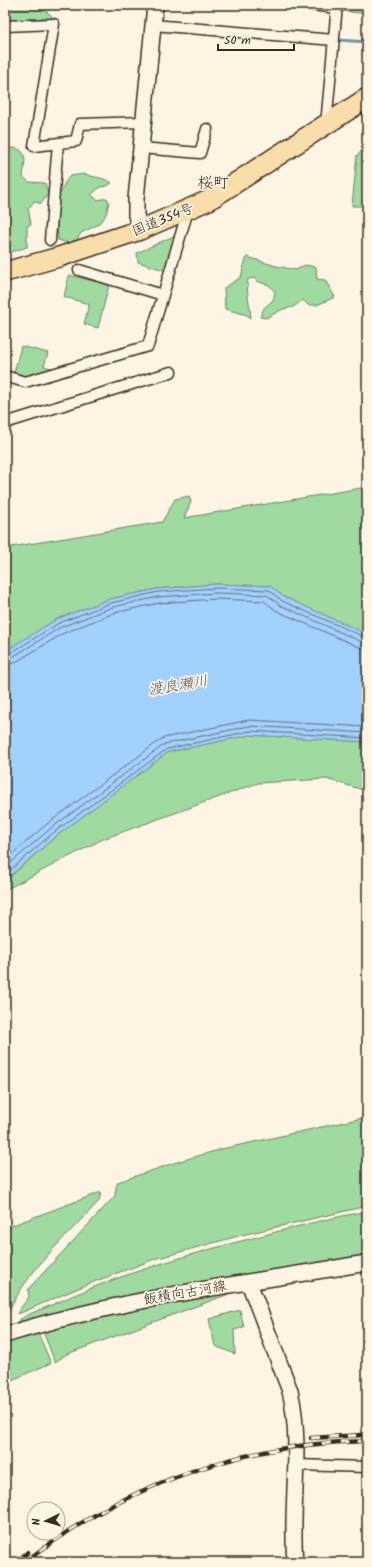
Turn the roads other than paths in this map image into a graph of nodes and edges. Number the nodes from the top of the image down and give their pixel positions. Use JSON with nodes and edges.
{"nodes":[{"id":1,"x":156,"y":5,"type":"edge"},
{"id":2,"x":311,"y":5,"type":"edge"},
{"id":3,"x":337,"y":6,"type":"edge"},
{"id":4,"x":153,"y":24,"type":"junction"},
{"id":5,"x":5,"y":26,"type":"edge"},
{"id":6,"x":334,"y":40,"type":"junction"},
{"id":7,"x":367,"y":98,"type":"edge"},
{"id":8,"x":144,"y":122,"type":"junction"},
{"id":9,"x":326,"y":125,"type":"junction"},
{"id":10,"x":207,"y":129,"type":"dead end"},
{"id":11,"x":58,"y":143,"type":"junction"},
{"id":12,"x":141,"y":148,"type":"junction"},
{"id":13,"x":188,"y":210,"type":"junction"},
{"id":14,"x":140,"y":230,"type":"junction"},
{"id":15,"x":50,"y":240,"type":"dead end"},
{"id":16,"x":43,"y":262,"type":"junction"},
{"id":17,"x":5,"y":266,"type":"edge"},
{"id":18,"x":79,"y":270,"type":"dead end"},
{"id":19,"x":5,"y":272,"type":"edge"},
{"id":20,"x":5,"y":279,"type":"edge"},
{"id":21,"x":163,"y":294,"type":"junction"},
{"id":22,"x":171,"y":372,"type":"dead end"},
{"id":23,"x":5,"y":376,"type":"edge"},
{"id":24,"x":5,"y":423,"type":"edge"},
{"id":25,"x":367,"y":1263,"type":"edge"},
{"id":26,"x":250,"y":1282,"type":"junction"},
{"id":27,"x":5,"y":1335,"type":"edge"},
{"id":28,"x":295,"y":1465,"type":"junction"},
{"id":29,"x":367,"y":1468,"type":"edge"},
{"id":30,"x":295,"y":1562,"type":"edge"}],
"edges":[{"from":1,"to":4,"type":"street"},
{"from":2,"to":3,"type":"street"},
{"from":3,"to":6,"type":"street"},
{"from":4,"to":6,"type":"street"},
{"from":4,"to":8,"type":"street"},
{"from":5,"to":11,"type":"street"},
{"from":6,"to":9,"type":"street"},
{"from":7,"to":9,"type":"highway","name":"国道354号"},
{"from":8,"to":11,"type":"street"},
{"from":8,"to":12,"type":"street"},
{"from":9,"to":13,"type":"highway","name":"国道354号"},
{"from":10,"to":12,"type":"street"},
{"from":11,"to":15,"type":"street"},
{"from":12,"to":14,"type":"street"},
{"from":13,"to":14,"type":"highway","name":"国道354号"},
{"from":13,"to":21,"type":"street"},
{"from":14,"to":16,"type":"highway","name":"国道354号"},
{"from":16,"to":17,"type":"street"},
{"from":16,"to":19,"type":"highway","name":"国道354号"},
{"from":16,"to":20,"type":"street"},
{"from":18,"to":21,"type":"street"},
{"from":21,"to":23,"type":"street"},
{"from":22,"to":24,"type":"street"},
{"from":25,"to":26,"type":"street","name":"飯積向古河線"},
{"from":26,"to":27,"type":"street","name":"飯積向古河線"},
{"from":26,"to":28,"type":"street"},
{"from":28,"to":29,"type":"street"},
{"from":28,"to":30,"type":"street"}]}
